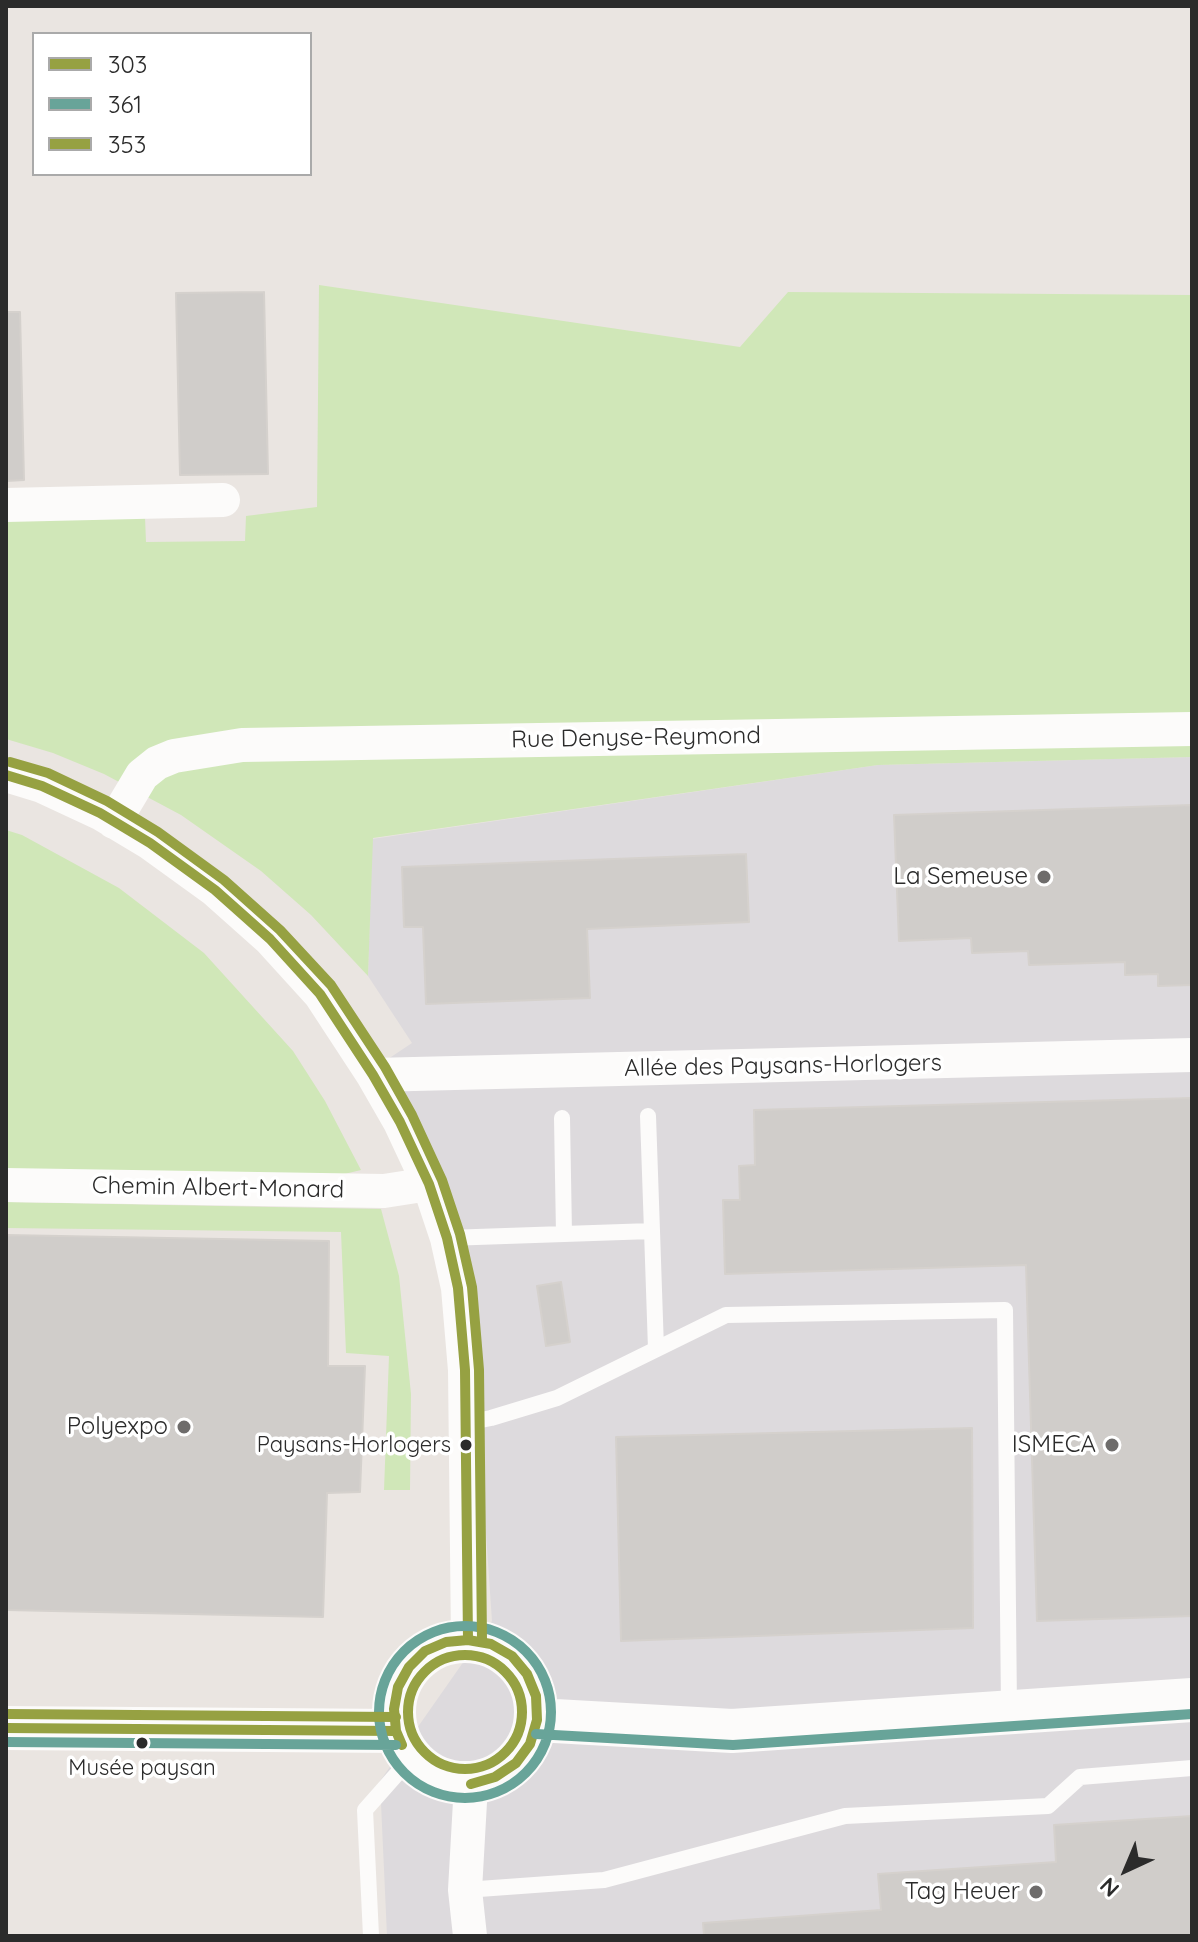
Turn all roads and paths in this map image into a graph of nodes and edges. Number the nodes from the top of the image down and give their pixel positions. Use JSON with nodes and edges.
{"nodes":[{"id":1,"x":223,"y":500,"type":"dead end"},
{"id":2,"x":6,"y":505,"type":"edge"},
{"id":3,"x":1192,"y":729,"type":"edge"},
{"id":4,"x":6,"y":775,"type":"edge"},
{"id":5,"x":114,"y":822,"type":"junction"},
{"id":6,"x":1192,"y":1055,"type":"edge"},
{"id":7,"x":373,"y":1075,"type":"junction"},
{"id":8,"x":648,"y":1116,"type":"dead end"},
{"id":9,"x":562,"y":1118,"type":"dead end"},
{"id":10,"x":429,"y":1184,"type":"junction"},
{"id":11,"x":6,"y":1185,"type":"edge"},
{"id":12,"x":652,"y":1231,"type":"junction"},
{"id":13,"x":564,"y":1234,"type":"junction"},
{"id":14,"x":447,"y":1238,"type":"junction"},
{"id":15,"x":656,"y":1349,"type":"junction"},
{"id":16,"x":466,"y":1423,"type":"junction"},
{"id":17,"x":468,"y":1640,"type":"junction"},
{"id":18,"x":1192,"y":1700,"type":"edge"},
{"id":19,"x":1009,"y":1711,"type":"junction"},
{"id":20,"x":537,"y":1720,"type":"junction"},
{"id":21,"x":6,"y":1728,"type":"edge"},
{"id":22,"x":403,"y":1744,"type":"junction"},
{"id":23,"x":1192,"y":1768,"type":"edge"},
{"id":24,"x":471,"y":1784,"type":"junction"},
{"id":25,"x":465,"y":1890,"type":"junction"},
{"id":26,"x":371,"y":1936,"type":"edge"},
{"id":27,"x":470,"y":1936,"type":"edge"}],
"edges":[{"from":1,"to":2,"type":"street"},
{"from":3,"to":5,"type":"street","name":"Rue Denyse-Reymond"},
{"from":4,"to":5,"type":"street"},
{"from":5,"to":7,"type":"street"},
{"from":6,"to":7,"type":"street","name":"Allée des Paysans-Horlogers"},
{"from":7,"to":10,"type":"street"},
{"from":8,"to":12,"type":"lane"},
{"from":9,"to":13,"type":"lane"},
{"from":10,"to":11,"type":"street","name":"Chemin Albert-Monard"},
{"from":10,"to":14,"type":"street"},
{"from":12,"to":13,"type":"lane"},
{"from":12,"to":15,"type":"lane"},
{"from":13,"to":14,"type":"lane"},
{"from":14,"to":16,"type":"street"},
{"from":15,"to":16,"type":"lane"},
{"from":15,"to":19,"type":"lane"},
{"from":16,"to":17,"type":"street"},
{"from":17,"to":20,"type":"main road"},
{"from":17,"to":22,"type":"main road"},
{"from":18,"to":19,"type":"main road"},
{"from":19,"to":20,"type":"main road"},
{"from":20,"to":24,"type":"main road"},
{"from":21,"to":22,"type":"main road"},
{"from":22,"to":24,"type":"main road"},
{"from":22,"to":26,"type":"lane"},
{"from":23,"to":25,"type":"lane"},
{"from":24,"to":25,"type":"street"},
{"from":25,"to":27,"type":"street"}]}
